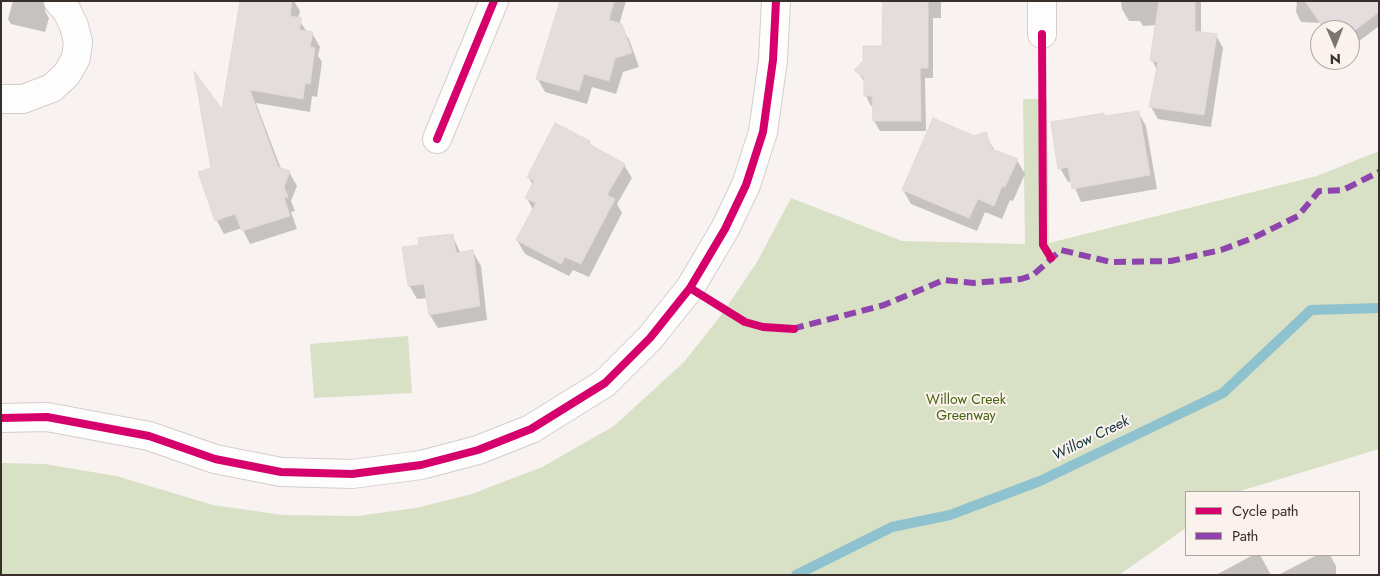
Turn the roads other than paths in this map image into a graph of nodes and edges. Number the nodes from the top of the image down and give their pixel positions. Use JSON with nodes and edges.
{"nodes":[{"id":1,"x":58,"y":1,"type":"edge"},
{"id":2,"x":494,"y":1,"type":"edge"},
{"id":3,"x":776,"y":1,"type":"edge"},
{"id":4,"x":1042,"y":1,"type":"edge"},
{"id":5,"x":1042,"y":34,"type":"dead end"},
{"id":6,"x":1,"y":99,"type":"edge"},
{"id":7,"x":437,"y":138,"type":"dead end"},
{"id":8,"x":1,"y":418,"type":"edge"}],
"edges":[{"from":1,"to":6,"type":"street"},
{"from":2,"to":7,"type":"street"},
{"from":3,"to":8,"type":"street"},
{"from":4,"to":5,"type":"street"}]}
